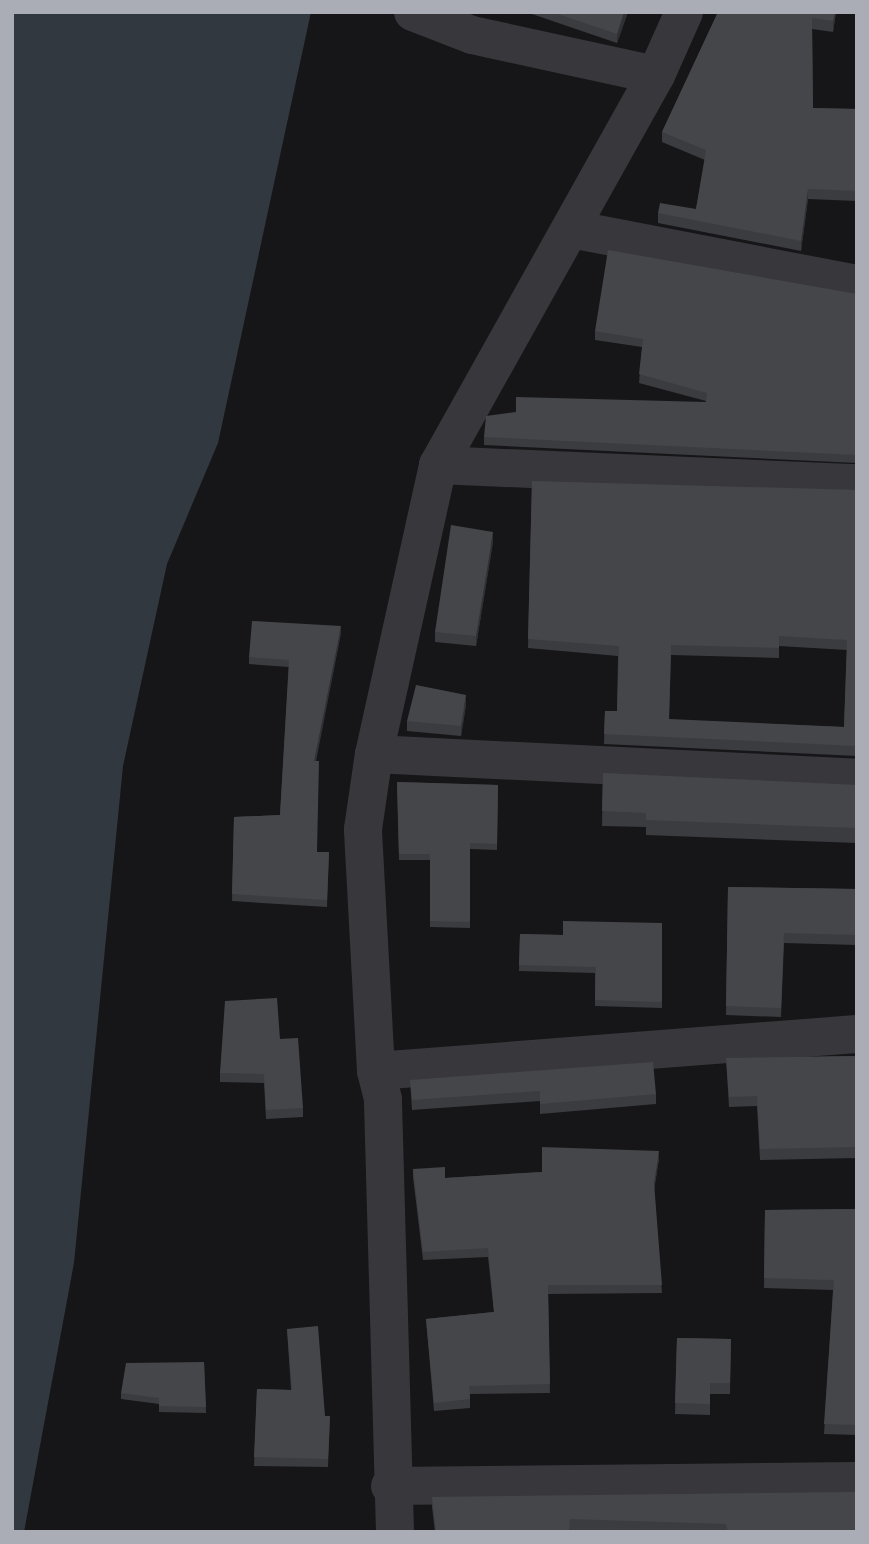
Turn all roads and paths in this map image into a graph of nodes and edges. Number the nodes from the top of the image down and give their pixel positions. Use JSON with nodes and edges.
{"nodes":[{"id":1,"x":413,"y":12,"type":"edge"},
{"id":2,"x":684,"y":12,"type":"edge"},
{"id":3,"x":656,"y":75,"type":"junction"},
{"id":4,"x":571,"y":229,"type":"junction"},
{"id":5,"x":857,"y":284,"type":"edge"},
{"id":6,"x":438,"y":466,"type":"junction"},
{"id":7,"x":857,"y":483,"type":"edge"},
{"id":8,"x":374,"y":754,"type":"junction"},
{"id":9,"x":857,"y":778,"type":"edge"},
{"id":10,"x":857,"y":1034,"type":"edge"},
{"id":11,"x":376,"y":1071,"type":"junction"},
{"id":12,"x":857,"y":1481,"type":"edge"},
{"id":13,"x":390,"y":1486,"type":"junction"},
{"id":14,"x":395,"y":1532,"type":"edge"}],
"edges":[{"from":1,"to":3,"type":"street"},
{"from":2,"to":3,"type":"street"},
{"from":3,"to":4,"type":"street"},
{"from":4,"to":5,"type":"street"},
{"from":4,"to":6,"type":"street"},
{"from":6,"to":7,"type":"street"},
{"from":6,"to":8,"type":"street"},
{"from":8,"to":9,"type":"street"},
{"from":8,"to":11,"type":"street"},
{"from":10,"to":11,"type":"street"},
{"from":11,"to":13,"type":"street"},
{"from":12,"to":13,"type":"street"},
{"from":13,"to":14,"type":"street"}]}
